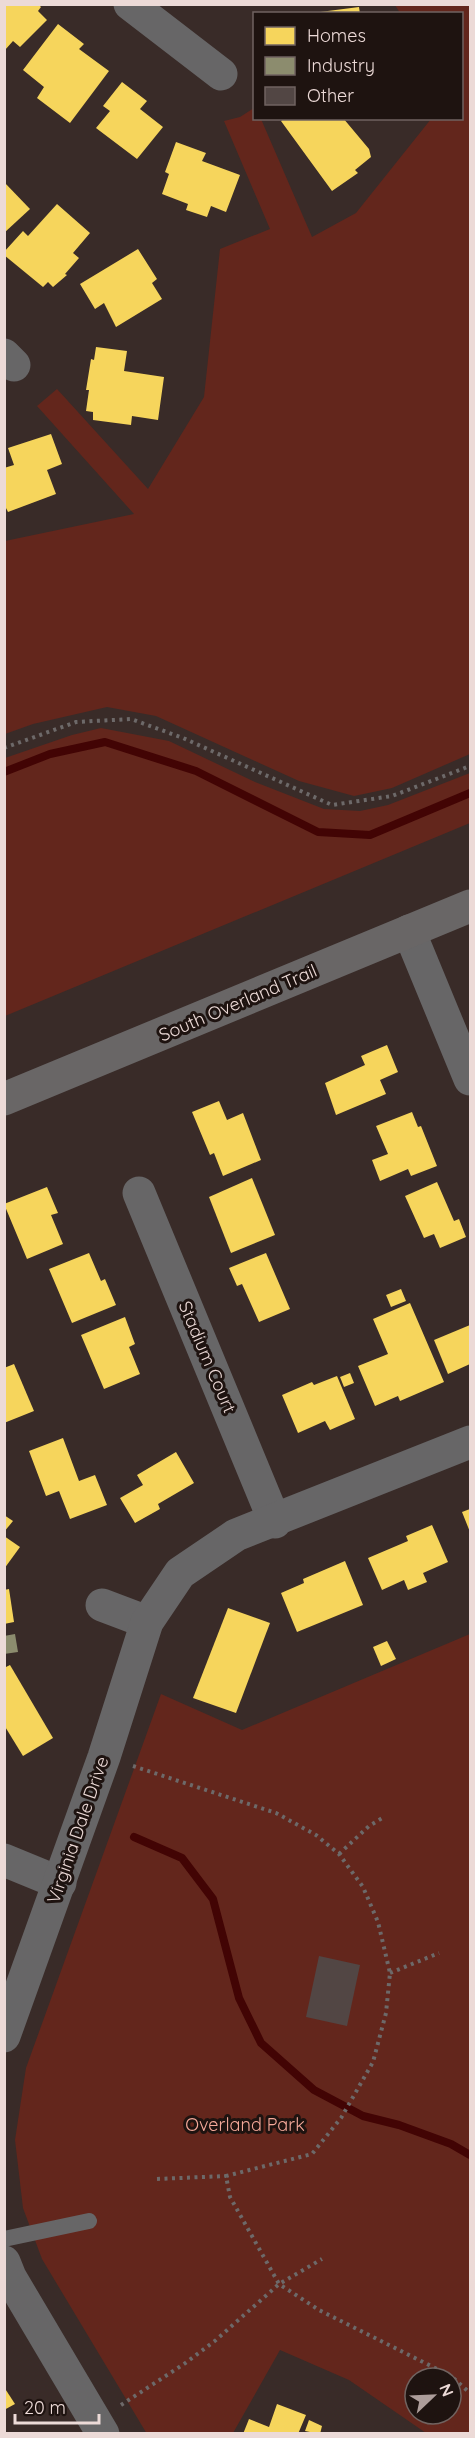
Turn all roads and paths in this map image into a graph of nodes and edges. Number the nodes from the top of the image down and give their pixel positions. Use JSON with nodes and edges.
{"nodes":[{"id":1,"x":130,"y":4,"type":"edge"},
{"id":2,"x":221,"y":74,"type":"dead end"},
{"id":3,"x":4,"y":748,"type":"edge"},
{"id":4,"x":471,"y":766,"type":"edge"},
{"id":5,"x":471,"y":906,"type":"edge"},
{"id":6,"x":409,"y":932,"type":"junction"},
{"id":7,"x":471,"y":1079,"type":"edge"},
{"id":8,"x":4,"y":1100,"type":"edge"},
{"id":9,"x":139,"y":1193,"type":"dead end"},
{"id":10,"x":471,"y":1442,"type":"edge"},
{"id":11,"x":275,"y":1522,"type":"junction"},
{"id":12,"x":102,"y":1605,"type":"dead end"},
{"id":13,"x":147,"y":1622,"type":"junction"},
{"id":14,"x":104,"y":1756,"type":"junction"},
{"id":15,"x":384,"y":1817,"type":"dead end"},
{"id":16,"x":339,"y":1854,"type":"junction"},
{"id":17,"x":4,"y":1860,"type":"edge"},
{"id":18,"x":60,"y":1883,"type":"junction"},
{"id":19,"x":439,"y":1953,"type":"dead end"},
{"id":20,"x":390,"y":1973,"type":"junction"},
{"id":21,"x":4,"y":2036,"type":"edge"},
{"id":22,"x":226,"y":2176,"type":"junction"},
{"id":23,"x":157,"y":2179,"type":"dead end"},
{"id":24,"x":89,"y":2221,"type":"dead end"},
{"id":25,"x":4,"y":2239,"type":"edge"},
{"id":26,"x":322,"y":2259,"type":"dead end"},
{"id":27,"x":4,"y":2262,"type":"edge"},
{"id":28,"x":279,"y":2284,"type":"junction"},
{"id":29,"x":471,"y":2393,"type":"edge"},
{"id":30,"x":99,"y":2428,"type":"edge"}],
"edges":[{"from":1,"to":2,"type":"street"},
{"from":3,"to":4,"type":"path"},
{"from":5,"to":6,"type":"main road","name":"South Overland Trail"},
{"from":6,"to":7,"type":"street"},
{"from":6,"to":8,"type":"main road","name":"South Overland Trail"},
{"from":9,"to":11,"type":"street","name":"Stadium Court"},
{"from":10,"to":11,"type":"street","name":"Virginia Dale Drive"},
{"from":11,"to":13,"type":"street","name":"Virginia Dale Drive"},
{"from":12,"to":13,"type":"street"},
{"from":13,"to":14,"type":"street","name":"Virginia Dale Drive"},
{"from":14,"to":16,"type":"path"},
{"from":14,"to":18,"type":"street","name":"Virginia Dale Drive"},
{"from":15,"to":16,"type":"path"},
{"from":16,"to":20,"type":"path"},
{"from":17,"to":18,"type":"street"},
{"from":18,"to":21,"type":"street","name":"Virginia Dale Drive"},
{"from":19,"to":20,"type":"path"},
{"from":20,"to":22,"type":"path"},
{"from":22,"to":23,"type":"path"},
{"from":22,"to":28,"type":"path"},
{"from":24,"to":25,"type":"lane"},
{"from":26,"to":28,"type":"path"},
{"from":27,"to":30,"type":"street"},
{"from":28,"to":29,"type":"path"},
{"from":28,"to":30,"type":"path"}]}
